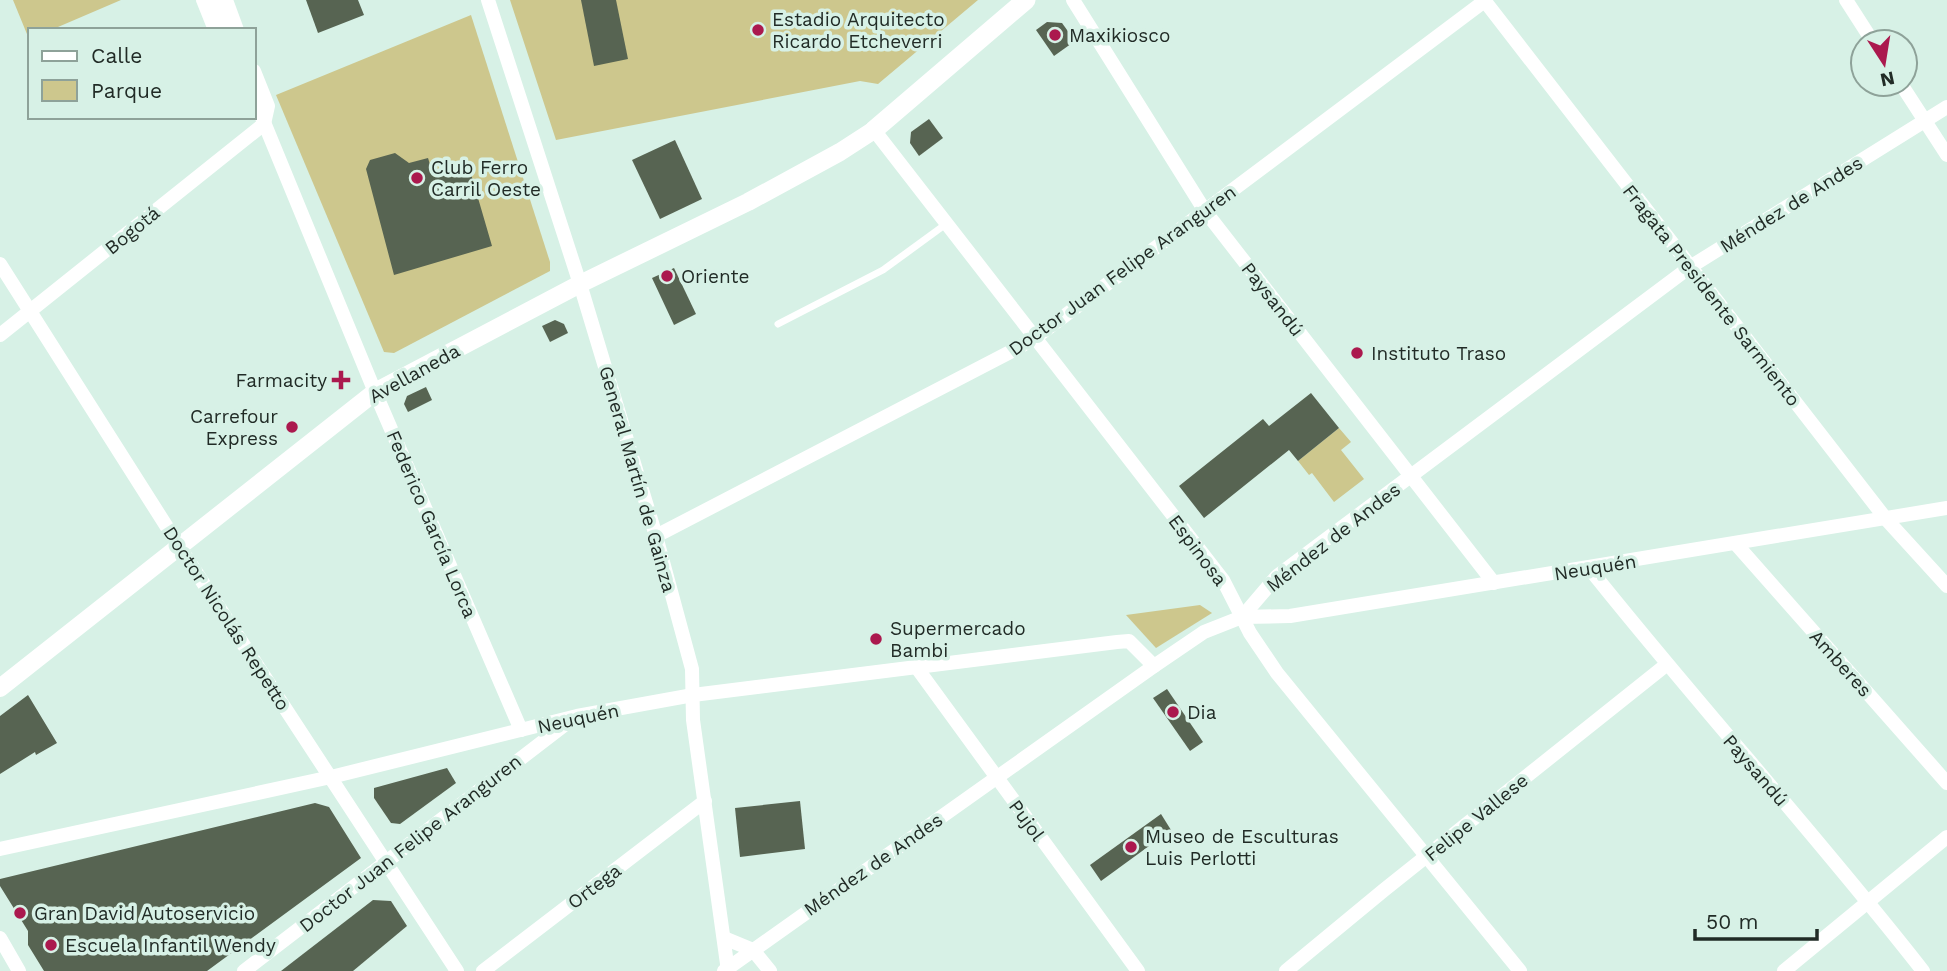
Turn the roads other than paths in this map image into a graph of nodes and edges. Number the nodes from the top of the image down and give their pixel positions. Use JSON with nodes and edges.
{"nodes":[{"id":1,"x":203,"y":0,"type":"edge"},
{"id":2,"x":215,"y":0,"type":"edge"},
{"id":3,"x":226,"y":0,"type":"edge"},
{"id":4,"x":488,"y":0,"type":"edge"},
{"id":5,"x":1026,"y":0,"type":"edge"},
{"id":6,"x":1073,"y":0,"type":"edge"},
{"id":7,"x":1485,"y":0,"type":"edge"},
{"id":8,"x":1846,"y":0,"type":"edge"},
{"id":9,"x":214,"y":28,"type":"edge"},
{"id":10,"x":225,"y":28,"type":"edge"},
{"id":11,"x":236,"y":28,"type":"edge"},
{"id":12,"x":1864,"y":28,"type":"edge"},
{"id":13,"x":256,"y":76,"type":"edge"},
{"id":14,"x":1909,"y":98,"type":"edge"},
{"id":15,"x":1947,"y":107,"type":"edge"},
{"id":16,"x":259,"y":120,"type":"edge"},
{"id":17,"x":1924,"y":121,"type":"junction"},
{"id":18,"x":874,"y":130,"type":"junction"},
{"id":19,"x":1947,"y":155,"type":"edge"},
{"id":20,"x":1205,"y":211,"type":"junction"},
{"id":21,"x":946,"y":225,"type":"junction"},
{"id":22,"x":0,"y":264,"type":"edge"},
{"id":23,"x":1690,"y":267,"type":"junction"},
{"id":24,"x":580,"y":284,"type":"junction"},
{"id":25,"x":31,"y":311,"type":"junction"},
{"id":26,"x":778,"y":324,"type":"dead end"},
{"id":27,"x":0,"y":335,"type":"edge"},
{"id":28,"x":1035,"y":338,"type":"junction"},
{"id":29,"x":375,"y":392,"type":"junction"},
{"id":30,"x":1410,"y":476,"type":"junction"},
{"id":31,"x":1947,"y":508,"type":"edge"},
{"id":32,"x":1886,"y":519,"type":"junction"},
{"id":33,"x":656,"y":536,"type":"junction"},
{"id":34,"x":1736,"y":544,"type":"junction"},
{"id":35,"x":180,"y":546,"type":"junction"},
{"id":36,"x":1589,"y":568,"type":"junction"},
{"id":37,"x":1494,"y":583,"type":"junction"},
{"id":38,"x":1947,"y":586,"type":"edge"},
{"id":39,"x":1242,"y":617,"type":"junction"},
{"id":40,"x":1666,"y":665,"type":"junction"},
{"id":41,"x":1154,"y":666,"type":"junction"},
{"id":42,"x":917,"y":668,"type":"junction"},
{"id":43,"x":0,"y":688,"type":"edge"},
{"id":44,"x":693,"y":695,"type":"junction"},
{"id":45,"x":577,"y":716,"type":"junction"},
{"id":46,"x":521,"y":730,"type":"junction"},
{"id":47,"x":331,"y":777,"type":"junction"},
{"id":48,"x":995,"y":777,"type":"junction"},
{"id":49,"x":1947,"y":783,"type":"edge"},
{"id":50,"x":705,"y":801,"type":"junction"},
{"id":51,"x":1947,"y":837,"type":"edge"},
{"id":52,"x":0,"y":849,"type":"edge"},
{"id":53,"x":1427,"y":857,"type":"junction"},
{"id":54,"x":386,"y":861,"type":"junction"},
{"id":55,"x":1869,"y":901,"type":"junction"},
{"id":56,"x":0,"y":938,"type":"edge"},
{"id":57,"x":724,"y":938,"type":"junction"},
{"id":58,"x":753,"y":950,"type":"junction"},
{"id":59,"x":16,"y":970,"type":"edge"},
{"id":60,"x":727,"y":970,"type":"edge"},
{"id":61,"x":244,"y":971,"type":"edge"},
{"id":62,"x":457,"y":971,"type":"edge"},
{"id":63,"x":483,"y":971,"type":"edge"},
{"id":64,"x":770,"y":971,"type":"edge"},
{"id":65,"x":1138,"y":971,"type":"edge"},
{"id":66,"x":1286,"y":971,"type":"edge"},
{"id":67,"x":1520,"y":971,"type":"edge"},
{"id":68,"x":1784,"y":971,"type":"edge"},
{"id":69,"x":1923,"y":971,"type":"edge"}],
"edges":[{"from":1,"to":9,"type":"street"},
{"from":2,"to":10,"type":"street"},
{"from":3,"to":11,"type":"street"},
{"from":4,"to":24,"type":"street","name":"General Martín de Gainza"},
{"from":5,"to":18,"type":"main road"},
{"from":6,"to":20,"type":"street","name":"Paysandú"},
{"from":7,"to":20,"type":"street","name":"Doctor Juan Felipe Aranguren"},
{"from":7,"to":23,"type":"street","name":"Fragata Presidente Sarmiento"},
{"from":8,"to":12,"type":"street"},
{"from":13,"to":16,"type":"street","name":"Federico García Lorca"},
{"from":14,"to":17,"type":"street"},
{"from":15,"to":17,"type":"street","name":"Méndez de Andes"},
{"from":16,"to":25,"type":"street","name":"Bogotá"},
{"from":16,"to":29,"type":"street","name":"Federico García Lorca"},
{"from":17,"to":19,"type":"street"},
{"from":17,"to":23,"type":"street","name":"Méndez de Andes"},
{"from":18,"to":21,"type":"street","name":"Espinosa"},
{"from":18,"to":24,"type":"street","name":"Avellaneda"},
{"from":20,"to":28,"type":"street","name":"Doctor Juan Felipe Aranguren"},
{"from":20,"to":30,"type":"street","name":"Paysandú"},
{"from":21,"to":26,"type":"lane"},
{"from":21,"to":28,"type":"street","name":"Espinosa"},
{"from":22,"to":25,"type":"street","name":"Doctor Nicolás Repetto"},
{"from":23,"to":30,"type":"street","name":"Méndez de Andes"},
{"from":23,"to":32,"type":"street","name":"Fragata Presidente Sarmiento"},
{"from":24,"to":29,"type":"street","name":"Avellaneda"},
{"from":24,"to":33,"type":"street","name":"General Martín de Gainza"},
{"from":25,"to":27,"type":"street","name":"Bogotá"},
{"from":25,"to":35,"type":"street","name":"Doctor Nicolás Repetto"},
{"from":28,"to":33,"type":"street","name":"Doctor Juan Felipe Aranguren"},
{"from":28,"to":39,"type":"street","name":"Espinosa"},
{"from":29,"to":35,"type":"street","name":"Avellaneda"},
{"from":29,"to":46,"type":"street","name":"Federico García Lorca"},
{"from":30,"to":37,"type":"street","name":"Paysandú"},
{"from":30,"to":39,"type":"street","name":"Méndez de Andes"},
{"from":31,"to":32,"type":"street","name":"Neuquén"},
{"from":32,"to":34,"type":"street","name":"Neuquén"},
{"from":32,"to":38,"type":"street","name":"Fragata Presidente Sarmiento"},
{"from":33,"to":44,"type":"street","name":"General Martín de Gainza"},
{"from":34,"to":36,"type":"street","name":"Neuquén"},
{"from":34,"to":49,"type":"street","name":"Amberes"},
{"from":35,"to":43,"type":"street","name":"Avellaneda"},
{"from":35,"to":47,"type":"street","name":"Doctor Nicolás Repetto"},
{"from":36,"to":37,"type":"street","name":"Neuquén"},
{"from":36,"to":40,"type":"street","name":"Paysandú"},
{"from":37,"to":39,"type":"street","name":"Neuquén"},
{"from":39,"to":41,"type":"street","name":"Méndez de Andes"},
{"from":39,"to":53,"type":"street","name":"Espinosa"},
{"from":40,"to":53,"type":"street","name":"Felipe Vallese"},
{"from":40,"to":55,"type":"street","name":"Paysandú"},
{"from":41,"to":42,"type":"street","name":"Neuquén"},
{"from":41,"to":48,"type":"street","name":"Méndez de Andes"},
{"from":42,"to":44,"type":"street","name":"Neuquén"},
{"from":42,"to":48,"type":"street","name":"Pujol"},
{"from":44,"to":45,"type":"street","name":"Neuquén"},
{"from":44,"to":50,"type":"street","name":"General Martín de Gainza"},
{"from":45,"to":46,"type":"street","name":"Neuquén"},
{"from":45,"to":54,"type":"street","name":"Doctor Juan Felipe Aranguren"},
{"from":46,"to":47,"type":"street","name":"Neuquén"},
{"from":47,"to":52,"type":"street","name":"Neuquén"},
{"from":47,"to":54,"type":"street","name":"Doctor Nicolás Repetto"},
{"from":48,"to":58,"type":"street","name":"Méndez de Andes"},
{"from":48,"to":65,"type":"street","name":"Pujol"},
{"from":50,"to":57,"type":"street","name":"General Martín de Gainza"},
{"from":50,"to":63,"type":"street","name":"Ortega"},
{"from":51,"to":55,"type":"street"},
{"from":53,"to":66,"type":"street","name":"Felipe Vallese"},
{"from":53,"to":67,"type":"street","name":"Espinosa"},
{"from":54,"to":61,"type":"street","name":"Doctor Juan Felipe Aranguren"},
{"from":54,"to":62,"type":"street","name":"Doctor Nicolás Repetto"},
{"from":55,"to":68,"type":"street"},
{"from":55,"to":69,"type":"street","name":"Paysandú"},
{"from":56,"to":59,"type":"street"},
{"from":57,"to":58,"type":"street"},
{"from":57,"to":60,"type":"street","name":"General Martín de Gainza"},
{"from":58,"to":60,"type":"street","name":"Méndez de Andes"},
{"from":58,"to":64,"type":"street"}]}
